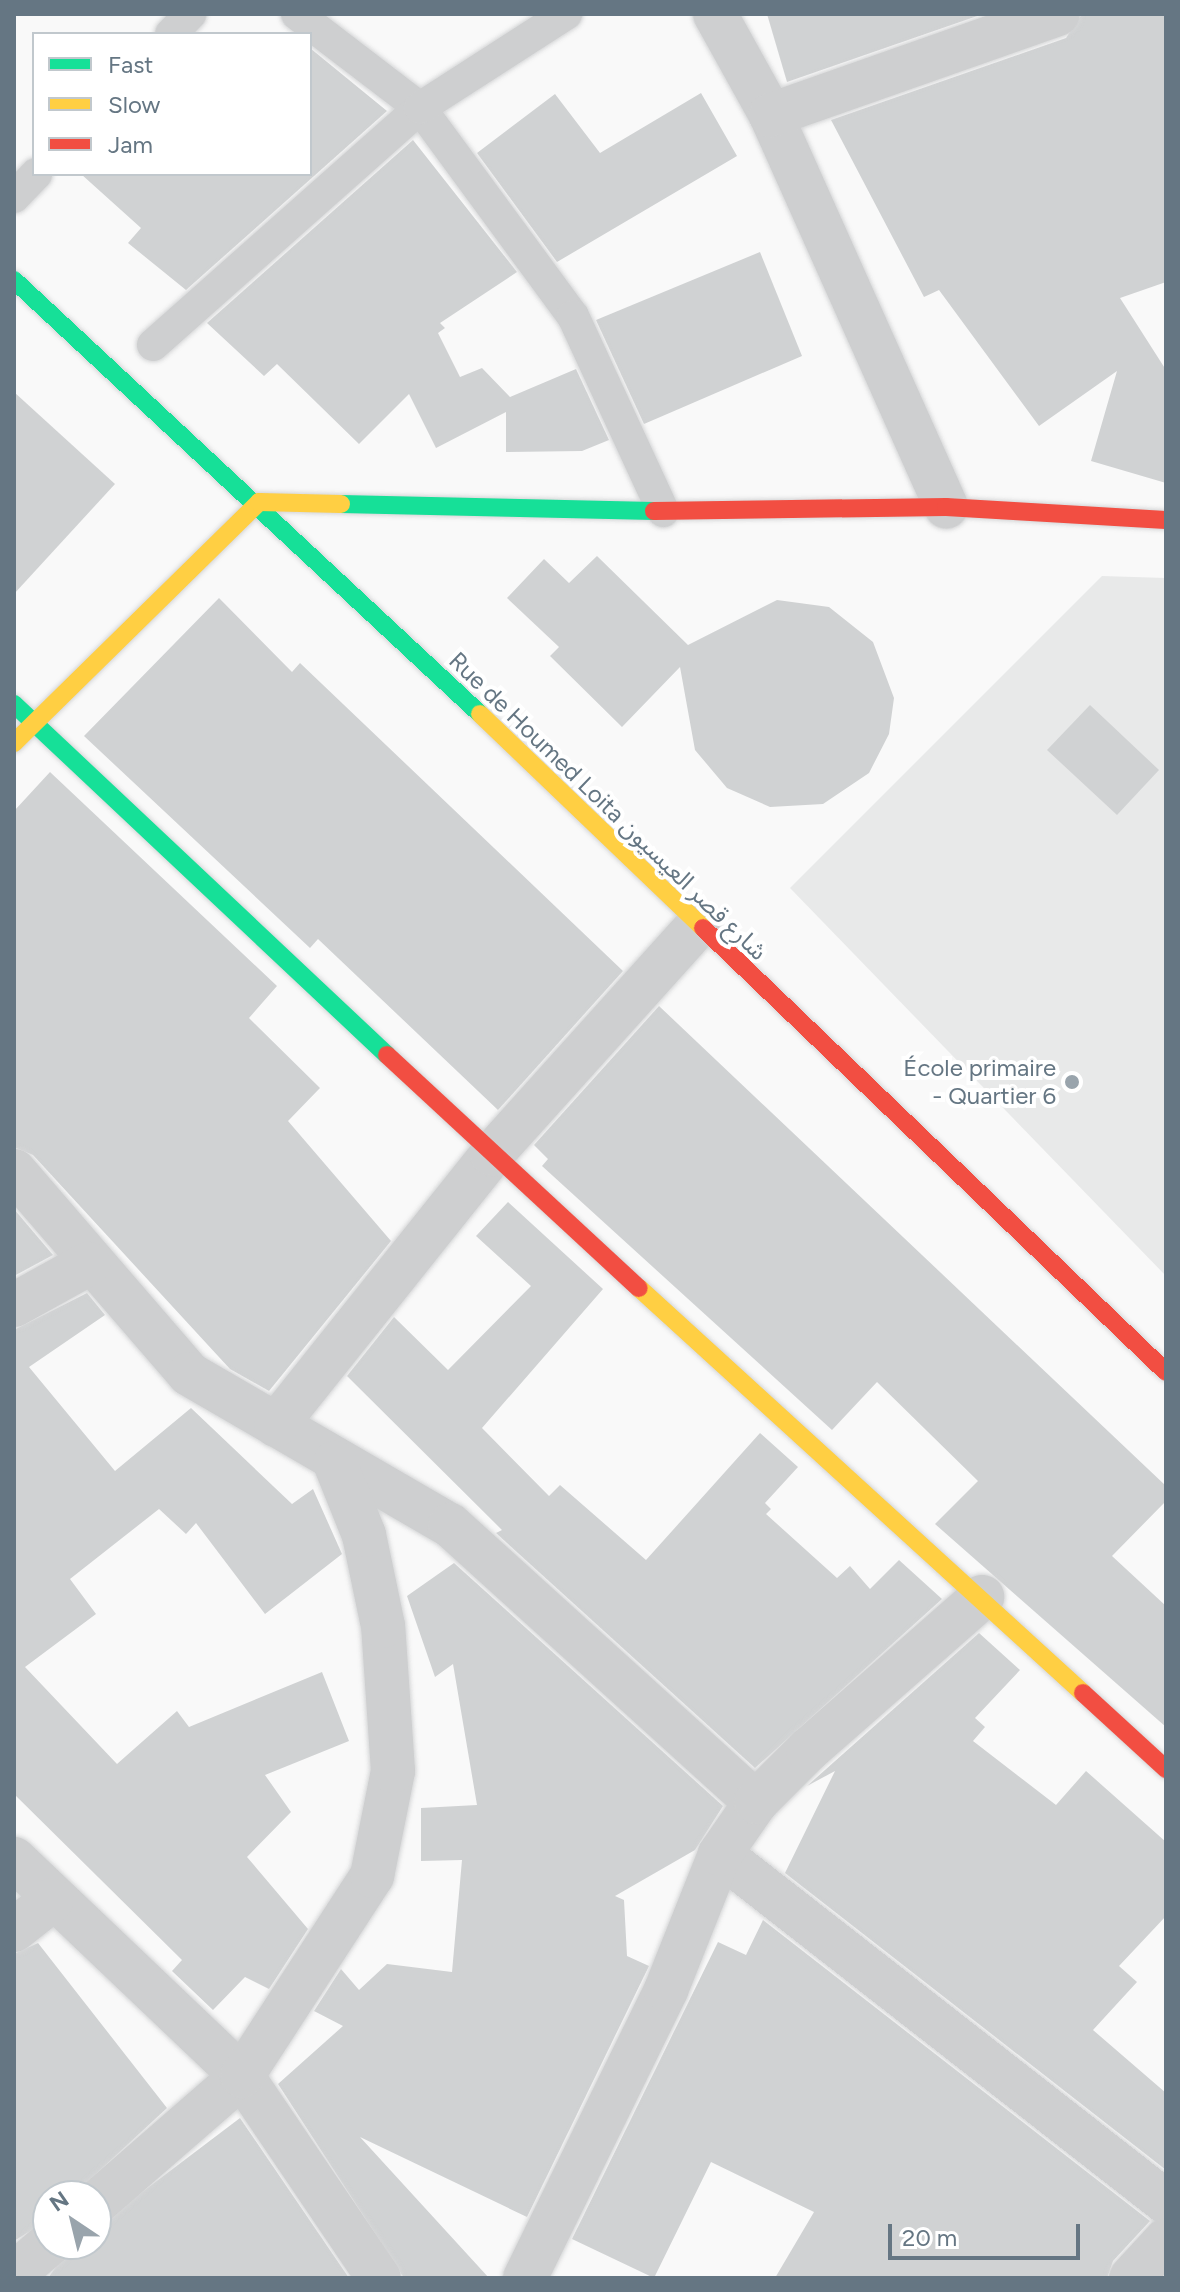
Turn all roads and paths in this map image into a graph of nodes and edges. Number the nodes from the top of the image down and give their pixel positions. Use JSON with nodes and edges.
{"nodes":[{"id":1,"x":190,"y":14,"type":"edge"},
{"id":2,"x":297,"y":14,"type":"edge"},
{"id":3,"x":566,"y":14,"type":"edge"},
{"id":4,"x":715,"y":14,"type":"edge"},
{"id":5,"x":1058,"y":14,"type":"edge"},
{"id":6,"x":173,"y":32,"type":"edge"},
{"id":7,"x":420,"y":108,"type":"junction"},
{"id":8,"x":771,"y":115,"type":"junction"},
{"id":9,"x":34,"y":176,"type":"edge"},
{"id":10,"x":14,"y":197,"type":"edge"},
{"id":11,"x":14,"y":280,"type":"edge"},
{"id":12,"x":153,"y":345,"type":"dead end"},
{"id":13,"x":259,"y":502,"type":"junction"},
{"id":14,"x":946,"y":507,"type":"junction"},
{"id":15,"x":663,"y":511,"type":"junction"},
{"id":16,"x":1166,"y":520,"type":"edge"},
{"id":17,"x":14,"y":704,"type":"edge"},
{"id":18,"x":34,"y":723,"type":"junction"},
{"id":19,"x":14,"y":743,"type":"edge"},
{"id":20,"x":697,"y":926,"type":"junction"},
{"id":21,"x":492,"y":1154,"type":"junction"},
{"id":22,"x":14,"y":1171,"type":"edge"},
{"id":23,"x":88,"y":1264,"type":"junction"},
{"id":24,"x":14,"y":1305,"type":"edge"},
{"id":25,"x":1166,"y":1372,"type":"edge"},
{"id":26,"x":276,"y":1425,"type":"junction"},
{"id":27,"x":335,"y":1463,"type":"junction"},
{"id":28,"x":982,"y":1597,"type":"junction"},
{"id":29,"x":1166,"y":1769,"type":"edge"},
{"id":30,"x":756,"y":1802,"type":"junction"},
{"id":31,"x":720,"y":1854,"type":"junction"},
{"id":32,"x":14,"y":1859,"type":"edge"},
{"id":33,"x":52,"y":1900,"type":"junction"},
{"id":34,"x":14,"y":1930,"type":"edge"},
{"id":35,"x":242,"y":2076,"type":"junction"},
{"id":36,"x":112,"y":2189,"type":"edge"},
{"id":37,"x":1166,"y":2202,"type":"edge"},
{"id":38,"x":1166,"y":2240,"type":"edge"},
{"id":39,"x":32,"y":2259,"type":"edge"},
{"id":40,"x":14,"y":2274,"type":"edge"},
{"id":41,"x":538,"y":2275,"type":"edge"},
{"id":42,"x":379,"y":2278,"type":"edge"},
{"id":43,"x":1131,"y":2278,"type":"edge"}],
"edges":[{"from":1,"to":6,"type":"lane"},
{"from":2,"to":7,"type":"lane"},
{"from":3,"to":7,"type":"lane"},
{"from":4,"to":8,"type":"street"},
{"from":5,"to":8,"type":"street"},
{"from":7,"to":12,"type":"lane"},
{"from":7,"to":15,"type":"lane"},
{"from":8,"to":14,"type":"street"},
{"from":9,"to":10,"type":"lane"},
{"from":11,"to":13,"type":"street","name":"Rue de Houmed Loita شارع قصر العيسيون"},
{"from":13,"to":15,"type":"street"},
{"from":13,"to":18,"type":"street"},
{"from":13,"to":20,"type":"street","name":"Rue de Houmed Loita شارع قصر العيسيون"},
{"from":14,"to":15,"type":"street"},
{"from":14,"to":16,"type":"street"},
{"from":17,"to":18,"type":"street"},
{"from":18,"to":19,"type":"street"},
{"from":18,"to":21,"type":"street"},
{"from":20,"to":21,"type":"street"},
{"from":20,"to":25,"type":"street","name":"Rue de Houmed Loita شارع قصر العيسيون"},
{"from":21,"to":26,"type":"street"},
{"from":21,"to":28,"type":"street"},
{"from":22,"to":23,"type":"street"},
{"from":23,"to":24,"type":"street"},
{"from":23,"to":26,"type":"street"},
{"from":26,"to":27,"type":"street"},
{"from":27,"to":30,"type":"street"},
{"from":27,"to":35,"type":"street"},
{"from":28,"to":29,"type":"street"},
{"from":28,"to":30,"type":"street"},
{"from":30,"to":31,"type":"street"},
{"from":31,"to":37,"type":"street"},
{"from":31,"to":41,"type":"street"},
{"from":32,"to":33,"type":"street"},
{"from":33,"to":34,"type":"street"},
{"from":33,"to":35,"type":"street"},
{"from":35,"to":36,"type":"street"},
{"from":35,"to":42,"type":"street"},
{"from":38,"to":43,"type":"street"},
{"from":39,"to":40,"type":"street"}]}
